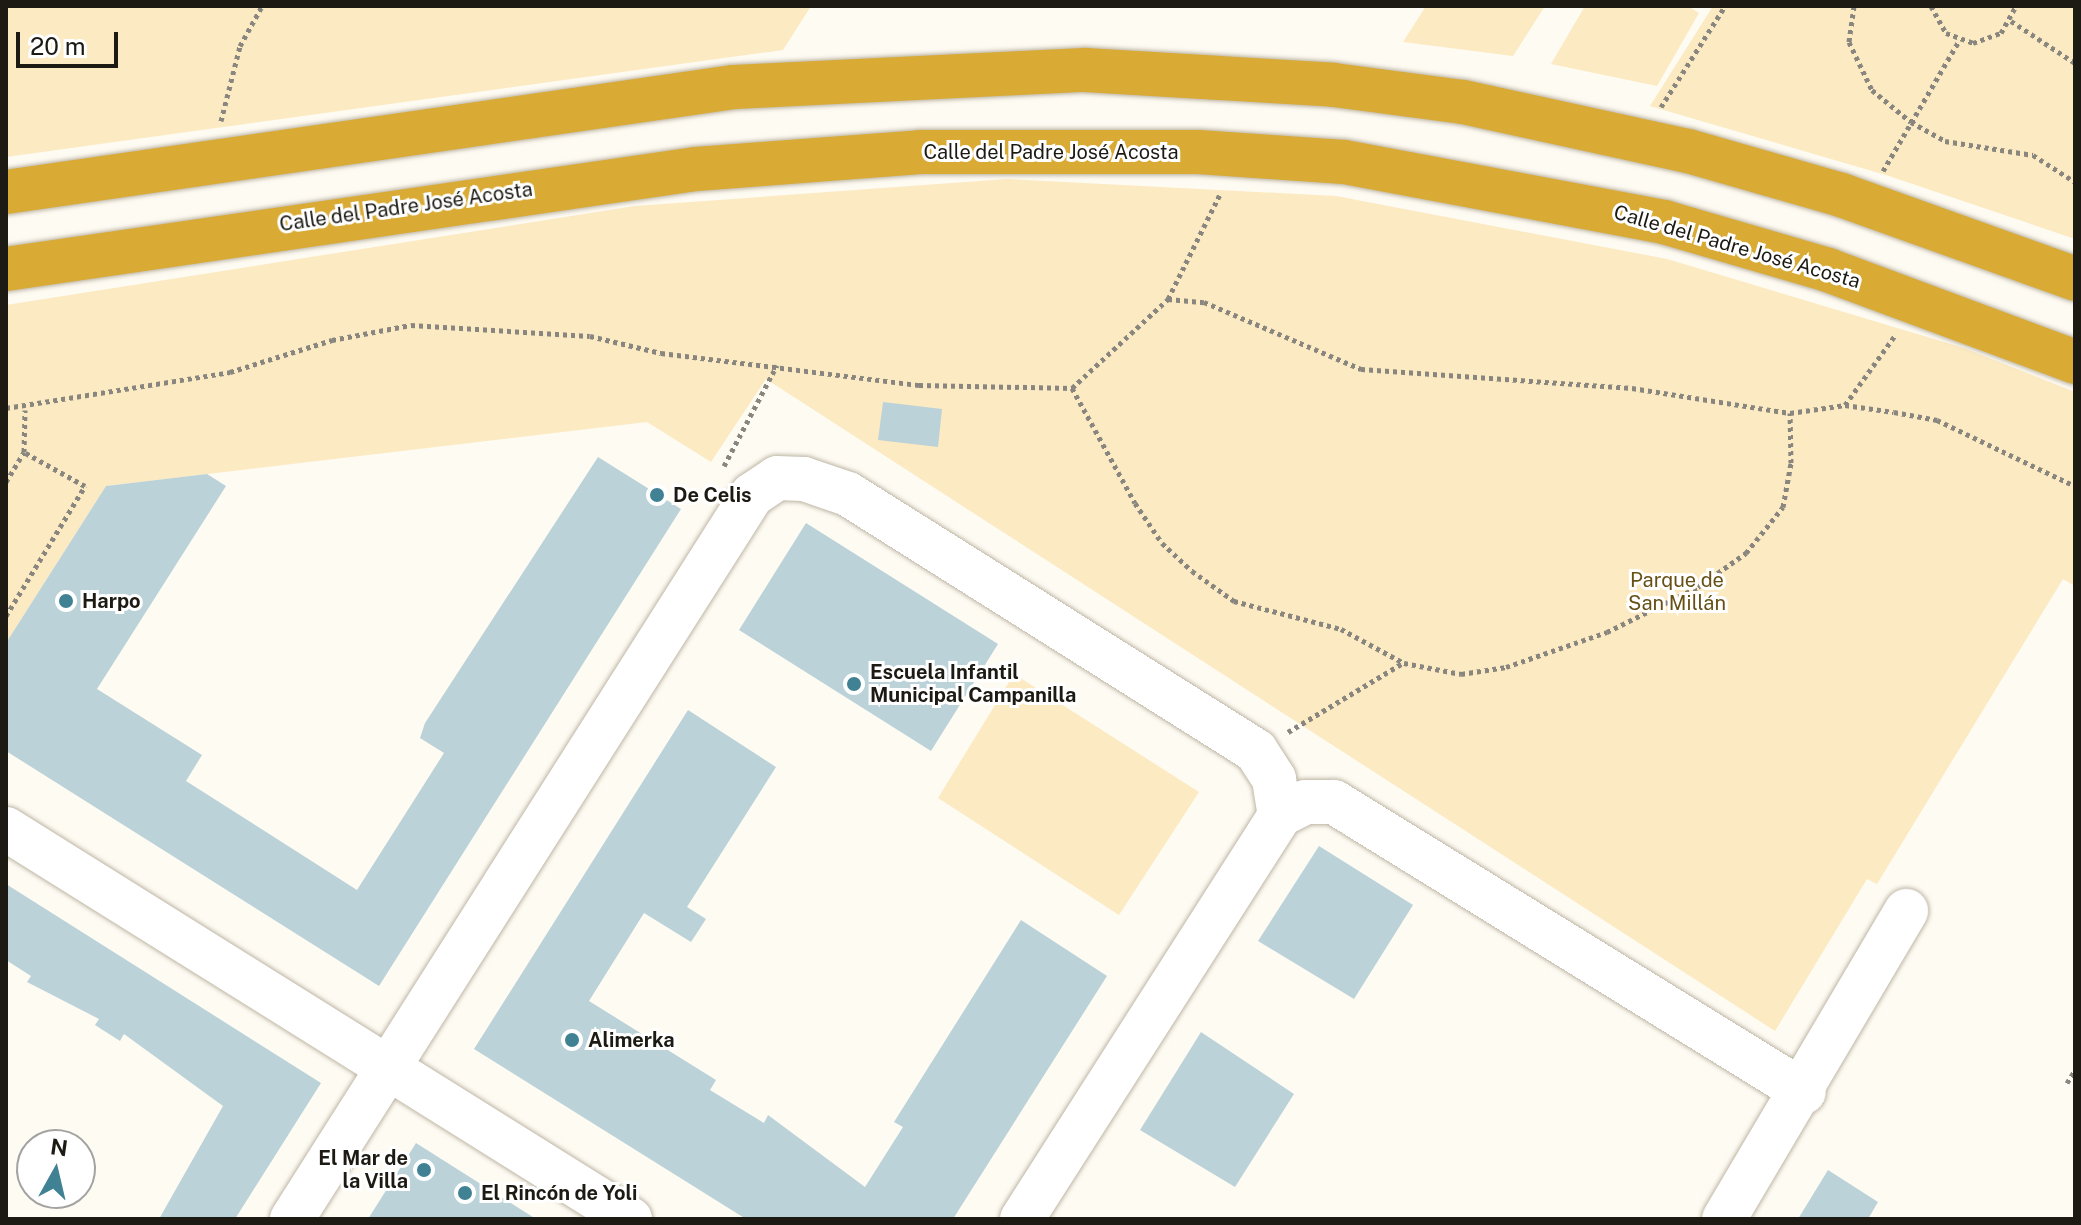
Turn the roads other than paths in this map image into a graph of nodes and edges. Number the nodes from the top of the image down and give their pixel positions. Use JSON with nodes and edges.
{"nodes":[{"id":1,"x":6,"y":192,"type":"edge"},
{"id":2,"x":6,"y":269,"type":"edge"},
{"id":3,"x":2075,"y":279,"type":"edge"},
{"id":4,"x":2075,"y":362,"type":"edge"},
{"id":5,"x":1280,"y":815,"type":"junction"},
{"id":6,"x":6,"y":829,"type":"edge"},
{"id":7,"x":1906,"y":911,"type":"dead end"},
{"id":8,"x":387,"y":1068,"type":"junction"},
{"id":9,"x":1804,"y":1092,"type":"junction"},
{"id":10,"x":292,"y":1219,"type":"edge"},
{"id":11,"x":630,"y":1219,"type":"edge"},
{"id":12,"x":1022,"y":1219,"type":"edge"},
{"id":13,"x":1724,"y":1219,"type":"edge"}],
"edges":[{"from":1,"to":3,"type":"highway"},
{"from":2,"to":4,"type":"highway","name":"Calle del Padre José Acosta"},
{"from":5,"to":8,"type":"street"},
{"from":5,"to":9,"type":"street"},
{"from":5,"to":12,"type":"street"},
{"from":6,"to":8,"type":"street"},
{"from":7,"to":9,"type":"street"},
{"from":8,"to":10,"type":"street"},
{"from":8,"to":11,"type":"street"},
{"from":9,"to":13,"type":"street"}]}
